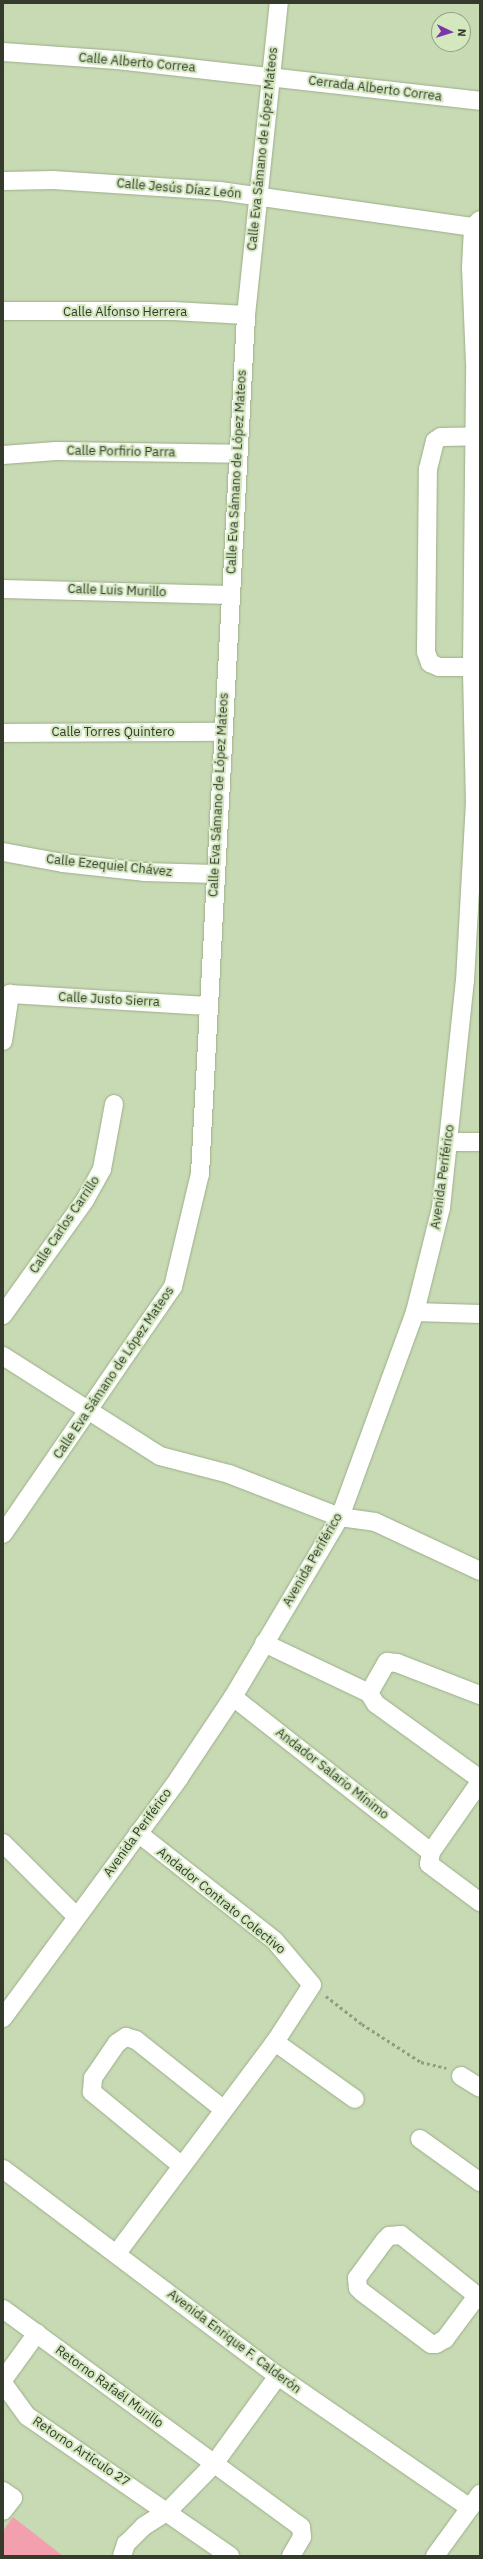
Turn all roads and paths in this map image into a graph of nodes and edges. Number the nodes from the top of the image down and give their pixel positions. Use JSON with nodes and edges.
{"nodes":[{"id":1,"x":279,"y":3,"type":"edge"},
{"id":2,"x":3,"y":52,"type":"edge"},
{"id":3,"x":270,"y":76,"type":"junction"},
{"id":4,"x":480,"y":101,"type":"edge"},
{"id":5,"x":8,"y":180,"type":"edge"},
{"id":6,"x":257,"y":196,"type":"junction"},
{"id":7,"x":477,"y":223,"type":"edge"},
{"id":8,"x":9,"y":311,"type":"edge"},
{"id":9,"x":246,"y":315,"type":"junction"},
{"id":10,"x":477,"y":363,"type":"edge"},
{"id":11,"x":477,"y":436,"type":"edge"},
{"id":12,"x":238,"y":454,"type":"junction"},
{"id":13,"x":3,"y":455,"type":"edge"},
{"id":14,"x":476,"y":515,"type":"edge"},
{"id":15,"x":3,"y":589,"type":"edge"},
{"id":16,"x":230,"y":595,"type":"junction"},
{"id":17,"x":476,"y":615,"type":"edge"},
{"id":18,"x":472,"y":667,"type":"junction"},
{"id":19,"x":222,"y":732,"type":"junction"},
{"id":20,"x":3,"y":733,"type":"edge"},
{"id":21,"x":477,"y":804,"type":"edge"},
{"id":22,"x":3,"y":852,"type":"edge"},
{"id":23,"x":216,"y":874,"type":"junction"},
{"id":24,"x":475,"y":894,"type":"edge"},
{"id":25,"x":473,"y":981,"type":"edge"},
{"id":26,"x":208,"y":1006,"type":"junction"},
{"id":27,"x":3,"y":1041,"type":"edge"},
{"id":28,"x":114,"y":1104,"type":"dead end"},
{"id":29,"x":449,"y":1142,"type":"junction"},
{"id":30,"x":480,"y":1142,"type":"edge"},
{"id":31,"x":415,"y":1312,"type":"junction"},
{"id":32,"x":480,"y":1314,"type":"edge"},
{"id":33,"x":3,"y":1315,"type":"edge"},
{"id":34,"x":3,"y":1356,"type":"edge"},
{"id":35,"x":87,"y":1412,"type":"junction"},
{"id":36,"x":340,"y":1517,"type":"junction"},
{"id":37,"x":3,"y":1534,"type":"edge"},
{"id":38,"x":480,"y":1572,"type":"edge"},
{"id":39,"x":264,"y":1643,"type":"junction"},
{"id":40,"x":368,"y":1693,"type":"junction"},
{"id":41,"x":480,"y":1695,"type":"edge"},
{"id":42,"x":233,"y":1697,"type":"junction"},
{"id":43,"x":480,"y":1780,"type":"edge"},
{"id":44,"x":138,"y":1833,"type":"junction"},
{"id":45,"x":3,"y":1843,"type":"edge"},
{"id":46,"x":431,"y":1852,"type":"junction"},
{"id":47,"x":480,"y":1902,"type":"edge"},
{"id":48,"x":76,"y":1916,"type":"junction"},
{"id":49,"x":312,"y":1985,"type":"junction"},
{"id":50,"x":3,"y":2018,"type":"edge"},
{"id":51,"x":275,"y":2042,"type":"junction"},
{"id":52,"x":461,"y":2076,"type":"joint"},
{"id":53,"x":480,"y":2088,"type":"edge"},
{"id":54,"x":355,"y":2099,"type":"dead end"},
{"id":55,"x":223,"y":2109,"type":"junction"},
{"id":56,"x":420,"y":2139,"type":"dead end"},
{"id":57,"x":182,"y":2166,"type":"junction"},
{"id":58,"x":3,"y":2169,"type":"edge"},
{"id":59,"x":480,"y":2182,"type":"edge"},
{"id":60,"x":117,"y":2253,"type":"junction"},
{"id":61,"x":478,"y":2297,"type":"edge"},
{"id":62,"x":3,"y":2309,"type":"edge"},
{"id":63,"x":36,"y":2333,"type":"junction"},
{"id":64,"x":278,"y":2376,"type":"junction"},
{"id":65,"x":3,"y":2382,"type":"edge"},
{"id":66,"x":214,"y":2464,"type":"junction"},
{"id":67,"x":475,"y":2501,"type":"edge"},
{"id":68,"x":168,"y":2511,"type":"junction"},
{"id":69,"x":122,"y":2556,"type":"edge"},
{"id":70,"x":230,"y":2556,"type":"edge"},
{"id":71,"x":291,"y":2556,"type":"edge"},
{"id":72,"x":435,"y":2556,"type":"edge"}],
"edges":[{"from":1,"to":3,"type":"street","name":"Calle Eva Sámano de López Mateos"},
{"from":2,"to":3,"type":"street","name":"Calle Alberto Correa"},
{"from":3,"to":4,"type":"street","name":"Cerrada Alberto Correa"},
{"from":3,"to":6,"type":"street","name":"Calle Eva Sámano de López Mateos"},
{"from":5,"to":6,"type":"street","name":"Calle Jesús Díaz León"},
{"from":6,"to":7,"type":"street","name":"Calle Jesús Díaz León"},
{"from":6,"to":9,"type":"street","name":"Calle Eva Sámano de López Mateos"},
{"from":7,"to":10,"type":"street","name":"Avenida Periférico"},
{"from":8,"to":9,"type":"street","name":"Calle Alfonso Herrera"},
{"from":9,"to":12,"type":"street","name":"Calle Eva Sámano de López Mateos"},
{"from":10,"to":11,"type":"street","name":"Avenida Periférico"},
{"from":11,"to":14,"type":"street","name":"Avenida Periférico"},
{"from":11,"to":18,"type":"street"},
{"from":12,"to":13,"type":"street","name":"Calle Porfirio Parra"},
{"from":12,"to":16,"type":"street","name":"Calle Eva Sámano de López Mateos"},
{"from":14,"to":17,"type":"street","name":"Avenida Periférico"},
{"from":15,"to":16,"type":"street","name":"Calle Luis Murillo"},
{"from":16,"to":19,"type":"street","name":"Calle Eva Sámano de López Mateos"},
{"from":17,"to":18,"type":"street","name":"Avenida Periférico"},
{"from":18,"to":21,"type":"street","name":"Avenida Periférico"},
{"from":19,"to":20,"type":"street","name":"Calle Torres Quintero"},
{"from":19,"to":23,"type":"street","name":"Calle Eva Sámano de López Mateos"},
{"from":21,"to":24,"type":"street","name":"Avenida Periférico"},
{"from":22,"to":23,"type":"street","name":"Calle Ezequiel Chávez"},
{"from":23,"to":26,"type":"street","name":"Calle Eva Sámano de López Mateos"},
{"from":24,"to":25,"type":"street","name":"Avenida Periférico"},
{"from":25,"to":29,"type":"street","name":"Avenida Periférico"},
{"from":26,"to":27,"type":"street","name":"Calle Justo Sierra"},
{"from":26,"to":35,"type":"street","name":"Calle Eva Sámano de López Mateos"},
{"from":28,"to":33,"type":"street","name":"Calle Carlos Carrillo"},
{"from":29,"to":30,"type":"street"},
{"from":29,"to":31,"type":"street","name":"Avenida Periférico"},
{"from":31,"to":32,"type":"street"},
{"from":31,"to":36,"type":"street","name":"Avenida Periférico"},
{"from":34,"to":35,"type":"street"},
{"from":35,"to":36,"type":"street"},
{"from":35,"to":37,"type":"street","name":"Calle Eva Sámano de López Mateos"},
{"from":36,"to":38,"type":"street"},
{"from":36,"to":39,"type":"street","name":"Avenida Periférico"},
{"from":39,"to":40,"type":"street"},
{"from":39,"to":42,"type":"street","name":"Avenida Periférico"},
{"from":40,"to":41,"type":"street"},
{"from":40,"to":43,"type":"street"},
{"from":42,"to":44,"type":"street","name":"Avenida Periférico"},
{"from":42,"to":46,"type":"street","name":"Andador Salario Mínimo"},
{"from":43,"to":46,"type":"street"},
{"from":44,"to":48,"type":"street","name":"Avenida Periférico"},
{"from":44,"to":49,"type":"street","name":"Andador Contrato Colectivo"},
{"from":45,"to":48,"type":"street"},
{"from":46,"to":47,"type":"street"},
{"from":48,"to":50,"type":"street","name":"Avenida Periférico"},
{"from":49,"to":51,"type":"street"},
{"from":49,"to":52,"type":"path"},
{"from":51,"to":54,"type":"street"},
{"from":51,"to":55,"type":"street"},
{"from":52,"to":53,"type":"street"},
{"from":55,"to":57,"type":"street"},
{"from":55,"to":57,"type":"street"},
{"from":56,"to":59,"type":"street"},
{"from":57,"to":60,"type":"street"},
{"from":58,"to":60,"type":"street","name":"Avenida Enrique F. Calderón"},
{"from":60,"to":64,"type":"street","name":"Avenida Enrique F. Calderón"},
{"from":61,"to":61,"type":"street"},
{"from":62,"to":63,"type":"street","name":"Retorno Rafaél Murillo"},
{"from":63,"to":65,"type":"street"},
{"from":63,"to":66,"type":"street","name":"Retorno Rafaél Murillo"},
{"from":64,"to":66,"type":"street"},
{"from":64,"to":67,"type":"street","name":"Avenida Enrique F. Calderón"},
{"from":65,"to":68,"type":"street","name":"Retorno Artículo 27"},
{"from":66,"to":68,"type":"street"},
{"from":66,"to":71,"type":"street","name":"Retorno Rafaél Murillo"},
{"from":67,"to":72,"type":"street"},
{"from":68,"to":69,"type":"street"},
{"from":68,"to":70,"type":"street","name":"Retorno Artículo 27"}]}
